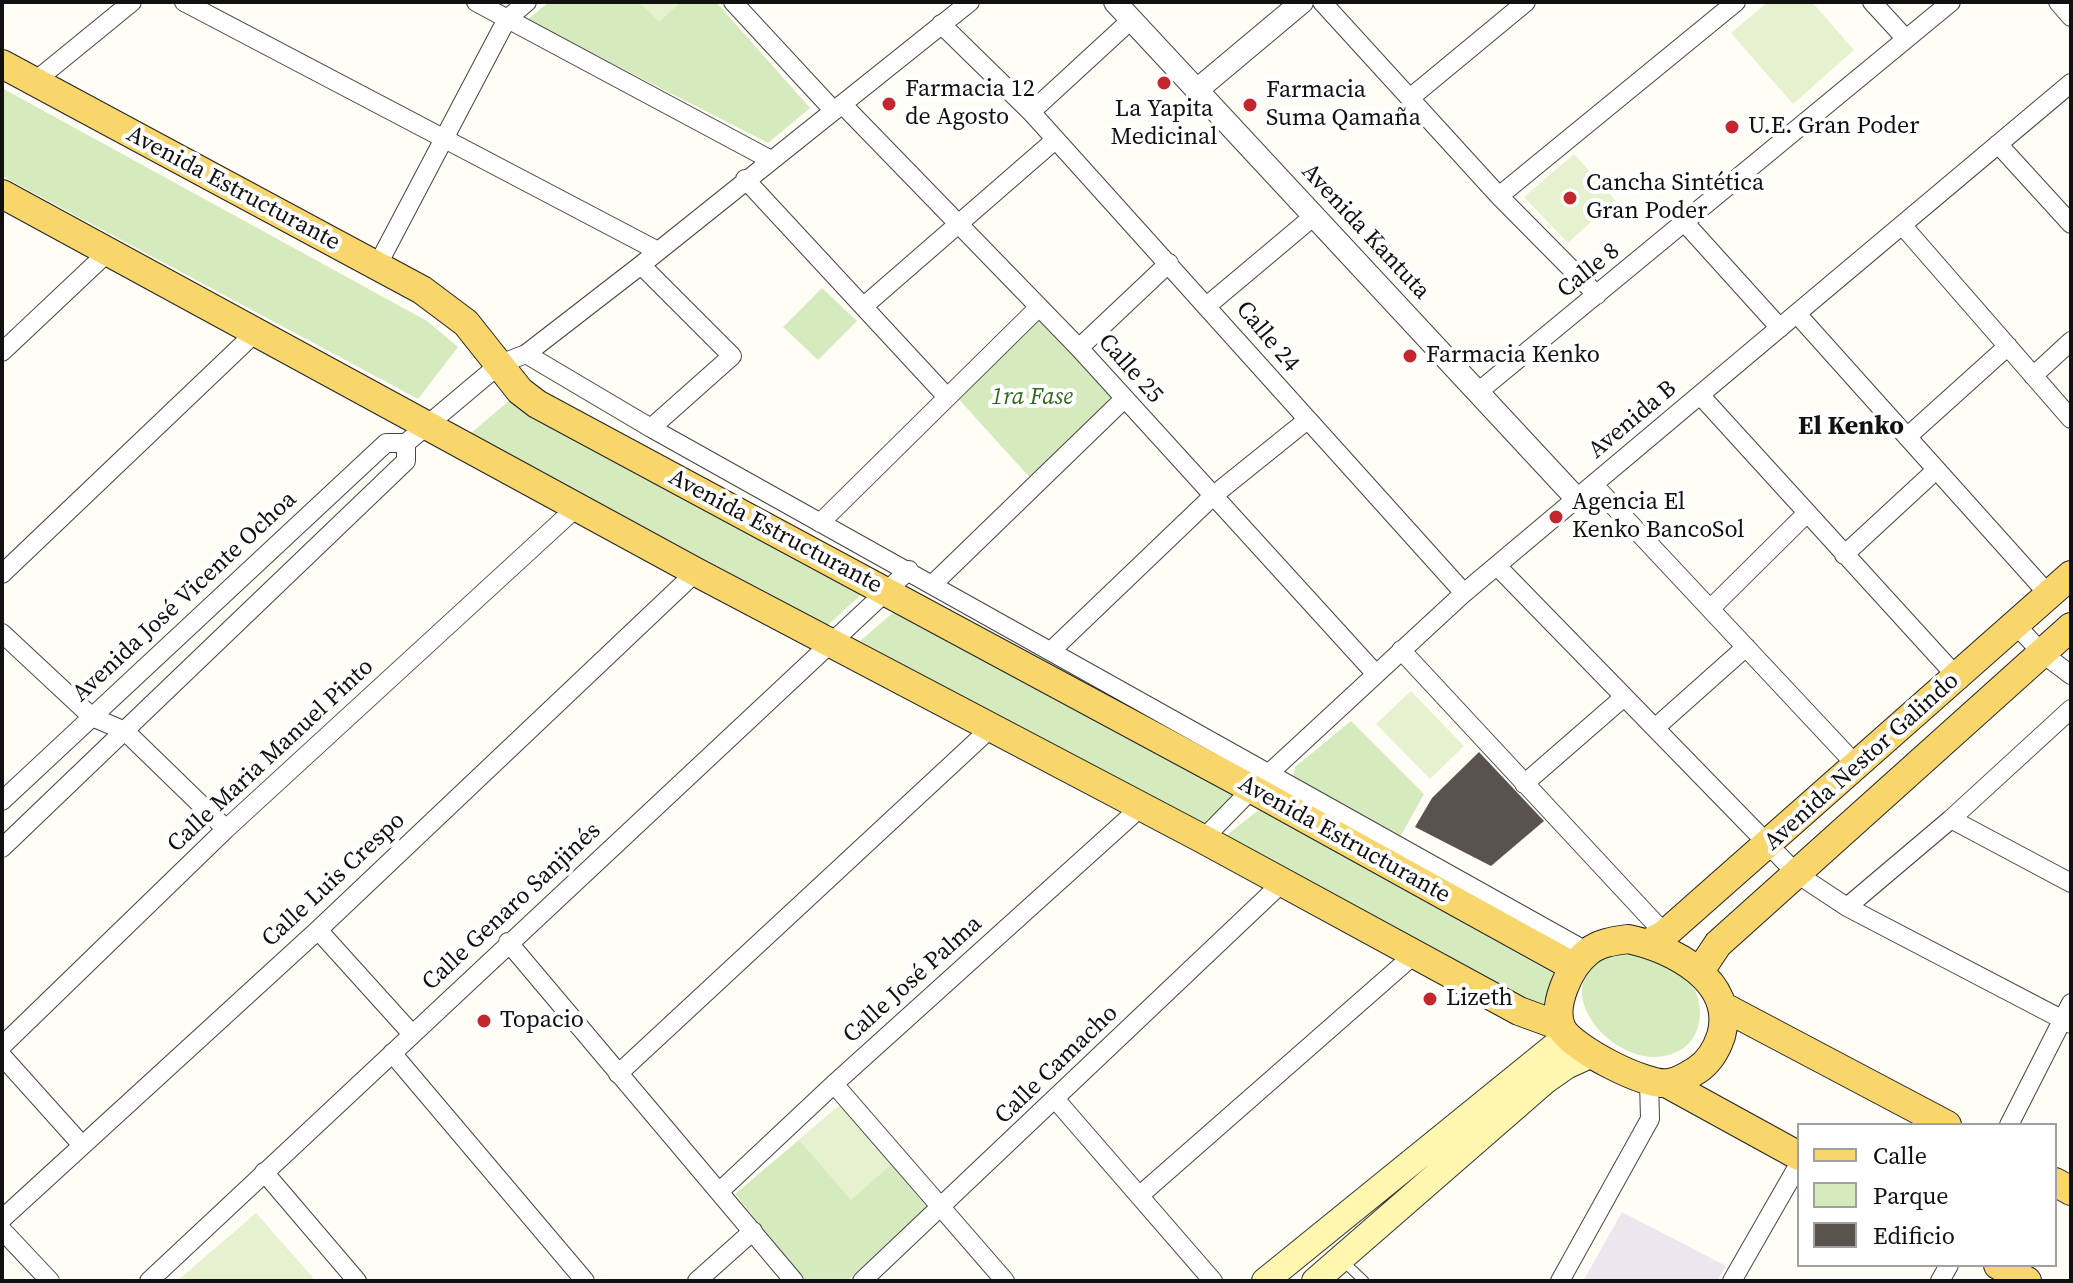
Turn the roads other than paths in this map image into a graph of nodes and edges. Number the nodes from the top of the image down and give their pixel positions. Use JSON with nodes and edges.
{"nodes":[{"id":1,"x":132,"y":2,"type":"edge"},
{"id":2,"x":184,"y":2,"type":"edge"},
{"id":3,"x":476,"y":2,"type":"edge"},
{"id":4,"x":527,"y":2,"type":"edge"},
{"id":5,"x":970,"y":2,"type":"edge"},
{"id":6,"x":1115,"y":2,"type":"edge"},
{"id":7,"x":1302,"y":2,"type":"edge"},
{"id":8,"x":1322,"y":2,"type":"edge"},
{"id":9,"x":1526,"y":2,"type":"edge"},
{"id":10,"x":1736,"y":2,"type":"edge"},
{"id":11,"x":1872,"y":2,"type":"edge"},
{"id":12,"x":1951,"y":2,"type":"edge"},
{"id":13,"x":2058,"y":2,"type":"edge"},
{"id":14,"x":735,"y":3,"type":"edge"},
{"id":15,"x":2071,"y":17,"type":"edge"},
{"id":16,"x":507,"y":19,"type":"junction"},
{"id":17,"x":1131,"y":20,"type":"junction"},
{"id":18,"x":941,"y":24,"type":"junction"},
{"id":19,"x":1906,"y":39,"type":"junction"},
{"id":20,"x":2,"y":64,"type":"edge"},
{"id":21,"x":34,"y":82,"type":"junction"},
{"id":22,"x":2071,"y":83,"type":"edge"},
{"id":23,"x":1197,"y":90,"type":"junction"},
{"id":24,"x":1410,"y":98,"type":"junction"},
{"id":25,"x":838,"y":107,"type":"junction"},
{"id":26,"x":1031,"y":112,"type":"junction"},
{"id":27,"x":441,"y":139,"type":"junction"},
{"id":28,"x":1055,"y":140,"type":"junction"},
{"id":29,"x":1998,"y":144,"type":"junction"},
{"id":30,"x":771,"y":160,"type":"junction"},
{"id":31,"x":745,"y":179,"type":"junction"},
{"id":32,"x":2,"y":194,"type":"edge"},
{"id":33,"x":1499,"y":196,"type":"junction"},
{"id":34,"x":1314,"y":216,"type":"junction"},
{"id":35,"x":957,"y":224,"type":"junction"},
{"id":36,"x":1686,"y":224,"type":"junction"},
{"id":37,"x":2071,"y":224,"type":"edge"},
{"id":38,"x":1902,"y":225,"type":"junction"},
{"id":39,"x":658,"y":251,"type":"junction"},
{"id":40,"x":107,"y":253,"type":"junction"},
{"id":41,"x":1169,"y":263,"type":"junction"},
{"id":42,"x":641,"y":265,"type":"junction"},
{"id":43,"x":377,"y":266,"type":"junction"},
{"id":44,"x":1597,"y":295,"type":"junction"},
{"id":45,"x":1208,"y":305,"type":"junction"},
{"id":46,"x":864,"y":306,"type":"junction"},
{"id":47,"x":1039,"y":307,"type":"junction"},
{"id":48,"x":1797,"y":314,"type":"junction"},
{"id":49,"x":1780,"y":328,"type":"junction"},
{"id":50,"x":256,"y":332,"type":"junction"},
{"id":51,"x":2071,"y":341,"type":"edge"},
{"id":52,"x":2008,"y":346,"type":"junction"},
{"id":53,"x":1079,"y":348,"type":"junction"},
{"id":54,"x":2,"y":352,"type":"edge"},
{"id":55,"x":513,"y":359,"type":"junction"},
{"id":56,"x":2033,"y":376,"type":"junction"},
{"id":57,"x":1478,"y":392,"type":"junction"},
{"id":58,"x":1700,"y":395,"type":"junction"},
{"id":59,"x":947,"y":397,"type":"junction"},
{"id":60,"x":1124,"y":399,"type":"junction"},
{"id":61,"x":2071,"y":419,"type":"edge"},
{"id":62,"x":1306,"y":421,"type":"junction"},
{"id":63,"x":427,"y":423,"type":"junction"},
{"id":64,"x":651,"y":428,"type":"junction"},
{"id":65,"x":1907,"y":437,"type":"junction"},
{"id":66,"x":406,"y":443,"type":"junction"},
{"id":67,"x":1936,"y":470,"type":"junction"},
{"id":68,"x":1585,"y":492,"type":"junction"},
{"id":69,"x":1214,"y":495,"type":"junction"},
{"id":70,"x":578,"y":506,"type":"junction"},
{"id":71,"x":1807,"y":513,"type":"junction"},
{"id":72,"x":820,"y":523,"type":"junction"},
{"id":73,"x":1844,"y":555,"type":"junction"},
{"id":74,"x":1497,"y":566,"type":"junction"},
{"id":75,"x":909,"y":570,"type":"junction"},
{"id":76,"x":696,"y":572,"type":"junction"},
{"id":77,"x":2,"y":574,"type":"edge"},
{"id":78,"x":2071,"y":575,"type":"edge"},
{"id":79,"x":934,"y":583,"type":"junction"},
{"id":80,"x":887,"y":592,"type":"junction"},
{"id":81,"x":1464,"y":593,"type":"junction"},
{"id":82,"x":2049,"y":595,"type":"junction"},
{"id":83,"x":1710,"y":609,"type":"junction"},
{"id":84,"x":2016,"y":625,"type":"junction"},
{"id":85,"x":2071,"y":627,"type":"edge"},
{"id":86,"x":2,"y":633,"type":"edge"},
{"id":87,"x":832,"y":644,"type":"junction"},
{"id":88,"x":1746,"y":647,"type":"junction"},
{"id":89,"x":1052,"y":650,"type":"junction"},
{"id":90,"x":1401,"y":650,"type":"junction"},
{"id":91,"x":2042,"y":653,"type":"junction"},
{"id":92,"x":1375,"y":673,"type":"junction"},
{"id":93,"x":2071,"y":675,"type":"edge"},
{"id":94,"x":1957,"y":677,"type":"junction"},
{"id":95,"x":1624,"y":697,"type":"junction"},
{"id":96,"x":2071,"y":709,"type":"edge"},
{"id":97,"x":92,"y":717,"type":"junction"},
{"id":98,"x":992,"y":727,"type":"junction"},
{"id":99,"x":1655,"y":728,"type":"junction"},
{"id":100,"x":125,"y":731,"type":"junction"},
{"id":101,"x":1858,"y":767,"type":"junction"},
{"id":102,"x":1260,"y":782,"type":"junction"},
{"id":103,"x":1524,"y":784,"type":"junction"},
{"id":104,"x":2,"y":801,"type":"edge"},
{"id":105,"x":1141,"y":807,"type":"junction"},
{"id":106,"x":1951,"y":819,"type":"junction"},
{"id":107,"x":226,"y":829,"type":"junction"},
{"id":108,"x":1203,"y":839,"type":"junction"},
{"id":109,"x":1769,"y":846,"type":"junction"},
{"id":110,"x":2,"y":848,"type":"edge"},
{"id":111,"x":1797,"y":874,"type":"junction"},
{"id":112,"x":1283,"y":882,"type":"junction"},
{"id":113,"x":2071,"y":883,"type":"edge"},
{"id":114,"x":1847,"y":907,"type":"junction"},
{"id":115,"x":318,"y":930,"type":"junction"},
{"id":116,"x":1657,"y":939,"type":"junction"},
{"id":117,"x":508,"y":942,"type":"junction"},
{"id":118,"x":1416,"y":953,"type":"junction"},
{"id":119,"x":1581,"y":960,"type":"junction"},
{"id":120,"x":1700,"y":971,"type":"junction"},
{"id":121,"x":1722,"y":1006,"type":"junction"},
{"id":122,"x":2068,"y":1016,"type":"edge"},
{"id":123,"x":1564,"y":1031,"type":"junction"},
{"id":124,"x":412,"y":1034,"type":"junction"},
{"id":125,"x":2,"y":1046,"type":"edge"},
{"id":126,"x":392,"y":1053,"type":"junction"},
{"id":127,"x":1592,"y":1054,"type":"junction"},
{"id":128,"x":2,"y":1056,"type":"edge"},
{"id":129,"x":618,"y":1074,"type":"junction"},
{"id":130,"x":1659,"y":1082,"type":"junction"},
{"id":131,"x":834,"y":1084,"type":"junction"},
{"id":132,"x":1056,"y":1100,"type":"junction"},
{"id":133,"x":1943,"y":1123,"type":"edge"},
{"id":134,"x":2010,"y":1123,"type":"edge"},
{"id":135,"x":81,"y":1144,"type":"junction"},
{"id":136,"x":1797,"y":1155,"type":"edge"},
{"id":137,"x":1797,"y":1167,"type":"edge"},
{"id":138,"x":264,"y":1172,"type":"junction"},
{"id":139,"x":720,"y":1191,"type":"junction"},
{"id":140,"x":1139,"y":1196,"type":"junction"},
{"id":141,"x":941,"y":1209,"type":"junction"},
{"id":142,"x":2,"y":1219,"type":"edge"},
{"id":143,"x":2,"y":1230,"type":"edge"},
{"id":144,"x":753,"y":1231,"type":"junction"},
{"id":145,"x":1341,"y":1258,"type":"junction"},
{"id":146,"x":2002,"y":1267,"type":"edge"},
{"id":147,"x":50,"y":1281,"type":"edge"},
{"id":148,"x":149,"y":1281,"type":"edge"},
{"id":149,"x":357,"y":1281,"type":"edge"},
{"id":150,"x":585,"y":1281,"type":"edge"},
{"id":151,"x":697,"y":1281,"type":"edge"},
{"id":152,"x":794,"y":1281,"type":"edge"},
{"id":153,"x":862,"y":1281,"type":"edge"},
{"id":154,"x":1005,"y":1281,"type":"edge"},
{"id":155,"x":1213,"y":1281,"type":"edge"},
{"id":156,"x":1265,"y":1281,"type":"edge"},
{"id":157,"x":1315,"y":1281,"type":"edge"},
{"id":158,"x":1364,"y":1281,"type":"edge"},
{"id":159,"x":1560,"y":1281,"type":"edge"},
{"id":160,"x":1732,"y":1281,"type":"edge"},
{"id":161,"x":2027,"y":1281,"type":"edge"}],
"edges":[{"from":1,"to":21,"type":"street"},
{"from":2,"to":27,"type":"street"},
{"from":3,"to":16,"type":"street"},
{"from":4,"to":16,"type":"street"},
{"from":5,"to":18,"type":"street"},
{"from":6,"to":17,"type":"street","name":"Avenida Kantuta"},
{"from":7,"to":23,"type":"street"},
{"from":8,"to":24,"type":"street"},
{"from":9,"to":24,"type":"street"},
{"from":10,"to":33,"type":"street"},
{"from":11,"to":19,"type":"street"},
{"from":12,"to":19,"type":"street","name":"Calle 8"},
{"from":13,"to":15,"type":"street"},
{"from":14,"to":25,"type":"street","name":"Calle 25"},
{"from":16,"to":27,"type":"street"},
{"from":16,"to":30,"type":"street"},
{"from":17,"to":23,"type":"street","name":"Avenida Kantuta"},
{"from":17,"to":26,"type":"street"},
{"from":18,"to":25,"type":"street"},
{"from":18,"to":26,"type":"street","name":"Calle 24"},
{"from":19,"to":36,"type":"street","name":"Calle 8"},
{"from":20,"to":21,"type":"main road","name":"Avenida Estructurante"},
{"from":21,"to":43,"type":"main road","name":"Avenida Estructurante"},
{"from":22,"to":29,"type":"street","name":"Avenida B"},
{"from":23,"to":34,"type":"street","name":"Avenida Kantuta"},
{"from":24,"to":33,"type":"street"},
{"from":25,"to":30,"type":"street"},
{"from":25,"to":35,"type":"street","name":"Calle 25"},
{"from":26,"to":28,"type":"street","name":"Calle 24"},
{"from":27,"to":39,"type":"street"},
{"from":27,"to":43,"type":"street"},
{"from":28,"to":35,"type":"street"},
{"from":28,"to":41,"type":"street","name":"Calle 24"},
{"from":29,"to":37,"type":"street"},
{"from":29,"to":38,"type":"street","name":"Avenida B"},
{"from":30,"to":31,"type":"street"},
{"from":31,"to":39,"type":"street"},
{"from":31,"to":46,"type":"street"},
{"from":32,"to":40,"type":"main road"},
{"from":33,"to":44,"type":"street"},
{"from":34,"to":45,"type":"street"},
{"from":34,"to":57,"type":"street","name":"Avenida Kantuta"},
{"from":35,"to":46,"type":"street"},
{"from":35,"to":47,"type":"street","name":"Calle 25"},
{"from":36,"to":44,"type":"street","name":"Calle 8"},
{"from":36,"to":49,"type":"street"},
{"from":38,"to":48,"type":"street","name":"Avenida B"},
{"from":38,"to":52,"type":"street"},
{"from":39,"to":42,"type":"street"},
{"from":40,"to":50,"type":"main road"},
{"from":40,"to":54,"type":"street"},
{"from":41,"to":45,"type":"street","name":"Calle 24"},
{"from":41,"to":53,"type":"street"},
{"from":42,"to":55,"type":"street"},
{"from":42,"to":64,"type":"street"},
{"from":43,"to":55,"type":"main road","name":"Avenida Estructurante"},
{"from":44,"to":57,"type":"street","name":"Calle 8"},
{"from":45,"to":62,"type":"street","name":"Calle 24"},
{"from":46,"to":59,"type":"street"},
{"from":47,"to":53,"type":"street","name":"Calle 25"},
{"from":47,"to":59,"type":"street"},
{"from":48,"to":49,"type":"street","name":"Avenida B"},
{"from":48,"to":65,"type":"street"},
{"from":49,"to":58,"type":"street","name":"Avenida B"},
{"from":50,"to":63,"type":"main road"},
{"from":50,"to":77,"type":"street"},
{"from":51,"to":56,"type":"street"},
{"from":52,"to":56,"type":"street"},
{"from":52,"to":65,"type":"street"},
{"from":53,"to":60,"type":"street","name":"Calle 25"},
{"from":55,"to":63,"type":"street"},
{"from":55,"to":64,"type":"street","name":"Avenida Estructurante"},
{"from":55,"to":80,"type":"main road","name":"Avenida Estructurante"},
{"from":56,"to":61,"type":"street"},
{"from":57,"to":68,"type":"street","name":"Avenida Kantuta"},
{"from":58,"to":68,"type":"street","name":"Avenida B"},
{"from":58,"to":71,"type":"street"},
{"from":59,"to":72,"type":"street"},
{"from":60,"to":69,"type":"street","name":"Calle 25"},
{"from":60,"to":79,"type":"street"},
{"from":62,"to":69,"type":"street"},
{"from":62,"to":81,"type":"street","name":"Calle 24"},
{"from":63,"to":66,"type":"street"},
{"from":63,"to":70,"type":"main road"},
{"from":64,"to":72,"type":"street","name":"Avenida Estructurante"},
{"from":65,"to":67,"type":"street"},
{"from":66,"to":97,"type":"street","name":"Avenida José Vicente Ochoa"},
{"from":66,"to":100,"type":"street"},
{"from":67,"to":73,"type":"street"},
{"from":67,"to":82,"type":"street"},
{"from":68,"to":74,"type":"street","name":"Avenida B"},
{"from":68,"to":83,"type":"street"},
{"from":69,"to":89,"type":"street"},
{"from":69,"to":92,"type":"street","name":"Calle 25"},
{"from":70,"to":76,"type":"main road"},
{"from":70,"to":107,"type":"street","name":"Calle Maria Manuel Pinto"},
{"from":71,"to":73,"type":"street"},
{"from":71,"to":83,"type":"street"},
{"from":72,"to":75,"type":"street","name":"Avenida Estructurante"},
{"from":73,"to":94,"type":"street"},
{"from":74,"to":81,"type":"street","name":"Avenida B"},
{"from":74,"to":95,"type":"street"},
{"from":75,"to":79,"type":"street","name":"Avenida Estructurante"},
{"from":75,"to":80,"type":"street","name":"Calle Genaro Sanjinés"},
{"from":76,"to":87,"type":"main road"},
{"from":76,"to":115,"type":"street","name":"Calle Luis Crespo"},
{"from":78,"to":82,"type":"main road","name":"Avenida Nestor Galindo"},
{"from":79,"to":89,"type":"street","name":"Avenida Estructurante"},
{"from":80,"to":87,"type":"street","name":"Calle Genaro Sanjinés"},
{"from":80,"to":102,"type":"main road","name":"Avenida Estructurante"},
{"from":81,"to":90,"type":"street","name":"Avenida B"},
{"from":82,"to":84,"type":"main road","name":"Avenida Nestor Galindo"},
{"from":83,"to":88,"type":"street"},
{"from":84,"to":91,"type":"street"},
{"from":84,"to":94,"type":"main road","name":"Avenida Nestor Galindo"},
{"from":85,"to":91,"type":"main road","name":"Avenida Nestor Galindo"},
{"from":86,"to":97,"type":"street"},
{"from":87,"to":98,"type":"main road"},
{"from":87,"to":117,"type":"street","name":"Calle Genaro Sanjinés"},
{"from":88,"to":99,"type":"street"},
{"from":88,"to":101,"type":"street"},
{"from":89,"to":102,"type":"street","name":"Avenida Estructurante"},
{"from":90,"to":92,"type":"street","name":"Avenida B"},
{"from":90,"to":103,"type":"street"},
{"from":91,"to":93,"type":"street"},
{"from":91,"to":111,"type":"main road","name":"Avenida Nestor Galindo"},
{"from":92,"to":102,"type":"street","name":"Avenida B"},
{"from":94,"to":101,"type":"main road","name":"Avenida Nestor Galindo"},
{"from":95,"to":99,"type":"street"},
{"from":95,"to":103,"type":"street"},
{"from":96,"to":106,"type":"street"},
{"from":97,"to":100,"type":"street"},
{"from":97,"to":104,"type":"street","name":"Avenida José Vicente Ochoa"},
{"from":98,"to":105,"type":"main road"},
{"from":98,"to":129,"type":"street"},
{"from":99,"to":109,"type":"street"},
{"from":100,"to":107,"type":"street"},
{"from":100,"to":110,"type":"street"},
{"from":101,"to":109,"type":"main road","name":"Avenida Nestor Galindo"},
{"from":102,"to":108,"type":"street","name":"Avenida B"},
{"from":102,"to":119,"type":"main road","name":"Avenida Estructurante"},
{"from":103,"to":116,"type":"street"},
{"from":105,"to":108,"type":"main road"},
{"from":105,"to":131,"type":"street","name":"Calle José Palma"},
{"from":106,"to":113,"type":"street"},
{"from":106,"to":114,"type":"street"},
{"from":107,"to":125,"type":"street","name":"Calle Maria Manuel Pinto"},
{"from":108,"to":112,"type":"main road"},
{"from":109,"to":111,"type":"street"},
{"from":109,"to":116,"type":"main road","name":"Avenida Nestor Galindo"},
{"from":111,"to":114,"type":"street"},
{"from":111,"to":120,"type":"main road","name":"Avenida Nestor Galindo"},
{"from":112,"to":118,"type":"main road"},
{"from":112,"to":132,"type":"street","name":"Calle Camacho"},
{"from":114,"to":122,"type":"street"},
{"from":115,"to":124,"type":"street"},
{"from":115,"to":135,"type":"street","name":"Calle Luis Crespo"},
{"from":116,"to":119,"type":"main road"},
{"from":116,"to":120,"type":"main road"},
{"from":117,"to":124,"type":"street","name":"Calle Genaro Sanjinés"},
{"from":117,"to":129,"type":"street"},
{"from":118,"to":123,"type":"main road"},
{"from":118,"to":140,"type":"street"},
{"from":119,"to":123,"type":"main road"},
{"from":120,"to":121,"type":"main road"},
{"from":121,"to":130,"type":"main road"},
{"from":121,"to":133,"type":"main road"},
{"from":122,"to":134,"type":"street"},
{"from":123,"to":127,"type":"main road"},
{"from":123,"to":156,"type":"main road"},
{"from":124,"to":126,"type":"street","name":"Calle Genaro Sanjinés"},
{"from":126,"to":138,"type":"street","name":"Calle Genaro Sanjinés"},
{"from":126,"to":150,"type":"street"},
{"from":127,"to":130,"type":"main road"},
{"from":127,"to":145,"type":"main road"},
{"from":128,"to":135,"type":"street"},
{"from":129,"to":139,"type":"street"},
{"from":130,"to":136,"type":"main road"},
{"from":130,"to":159,"type":"street"},
{"from":131,"to":139,"type":"street","name":"Calle José Palma"},
{"from":131,"to":141,"type":"street"},
{"from":132,"to":140,"type":"street"},
{"from":132,"to":141,"type":"street","name":"Calle Camacho"},
{"from":135,"to":142,"type":"street","name":"Calle Luis Crespo"},
{"from":137,"to":160,"type":"street"},
{"from":138,"to":148,"type":"street","name":"Calle Genaro Sanjinés"},
{"from":138,"to":149,"type":"street"},
{"from":139,"to":144,"type":"street"},
{"from":140,"to":155,"type":"street"},
{"from":141,"to":153,"type":"street","name":"Calle Camacho"},
{"from":141,"to":154,"type":"street"},
{"from":143,"to":147,"type":"street"},
{"from":144,"to":151,"type":"street"},
{"from":144,"to":152,"type":"street"},
{"from":145,"to":157,"type":"main road"},
{"from":145,"to":158,"type":"lane"},
{"from":146,"to":161,"type":"main road"}]}
